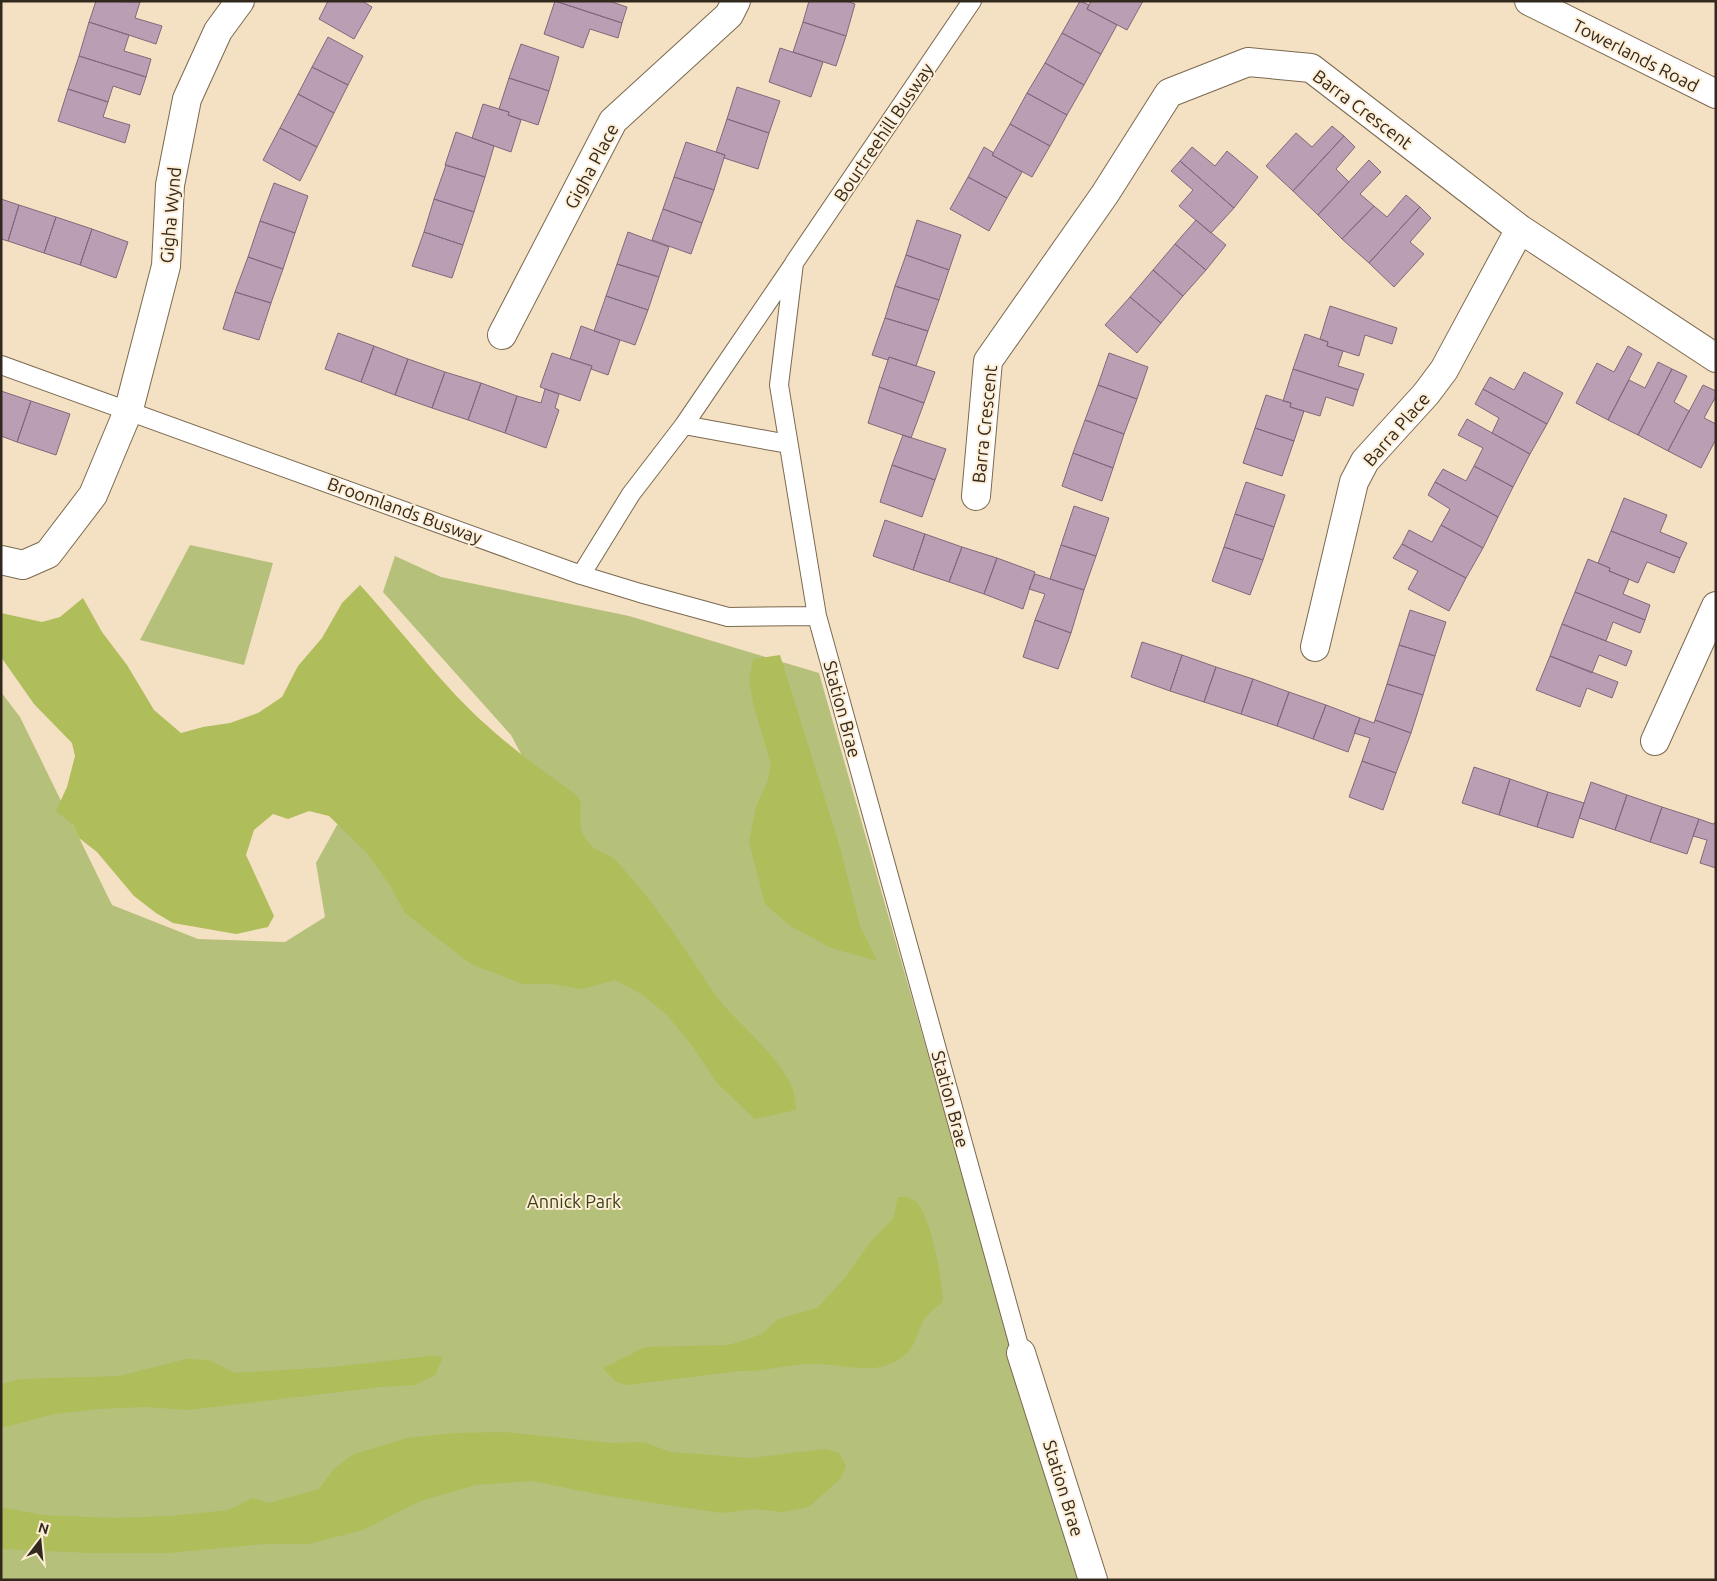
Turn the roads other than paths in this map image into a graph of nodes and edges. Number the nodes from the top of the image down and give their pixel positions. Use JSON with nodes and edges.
{"nodes":[{"id":1,"x":240,"y":1,"type":"edge"},
{"id":2,"x":736,"y":1,"type":"edge"},
{"id":3,"x":972,"y":1,"type":"edge"},
{"id":4,"x":1529,"y":1,"type":"edge"},
{"id":5,"x":1716,"y":94,"type":"edge"},
{"id":6,"x":1520,"y":229,"type":"junction"},
{"id":7,"x":794,"y":263,"type":"junction"},
{"id":8,"x":502,"y":335,"type":"dead end"},
{"id":9,"x":1716,"y":358,"type":"edge"},
{"id":10,"x":1,"y":365,"type":"edge"},
{"id":11,"x":129,"y":410,"type":"junction"},
{"id":12,"x":684,"y":425,"type":"junction"},
{"id":13,"x":788,"y":444,"type":"junction"},
{"id":14,"x":976,"y":496,"type":"dead end"},
{"id":15,"x":1,"y":560,"type":"edge"},
{"id":16,"x":582,"y":575,"type":"junction"},
{"id":17,"x":1716,"y":606,"type":"edge"},
{"id":18,"x":817,"y":616,"type":"junction"},
{"id":19,"x":1315,"y":647,"type":"dead end"},
{"id":20,"x":1655,"y":741,"type":"dead end"},
{"id":21,"x":1021,"y":1353,"type":"joint"},
{"id":22,"x":1093,"y":1580,"type":"edge"}],
"edges":[{"from":1,"to":11,"type":"street","name":"Gigha Wynd"},
{"from":2,"to":8,"type":"street","name":"Gigha Place"},
{"from":3,"to":7,"type":"lane","name":"Bourtreehill Busway"},
{"from":4,"to":5,"type":"street","name":"Towerlands Road"},
{"from":6,"to":9,"type":"street","name":"Barra Crescent"},
{"from":6,"to":14,"type":"street","name":"Barra Crescent"},
{"from":6,"to":19,"type":"street","name":"Barra Place"},
{"from":7,"to":12,"type":"lane","name":"Bourtreehill Busway"},
{"from":7,"to":13,"type":"lane","name":"Bourtreehill Busway"},
{"from":10,"to":11,"type":"lane","name":"Broomlands Busway"},
{"from":11,"to":15,"type":"street","name":"Gigha Wynd"},
{"from":11,"to":16,"type":"lane","name":"Broomlands Busway"},
{"from":12,"to":13,"type":"lane"},
{"from":12,"to":16,"type":"lane","name":"Bourtreehill Busway"},
{"from":13,"to":18,"type":"lane","name":"Bourtreehill Busway"},
{"from":16,"to":18,"type":"lane","name":"Broomlands Busway"},
{"from":17,"to":20,"type":"street"},
{"from":18,"to":21,"type":"lane","name":"Station Brae"},
{"from":21,"to":22,"type":"street","name":"Station Brae"}]}
